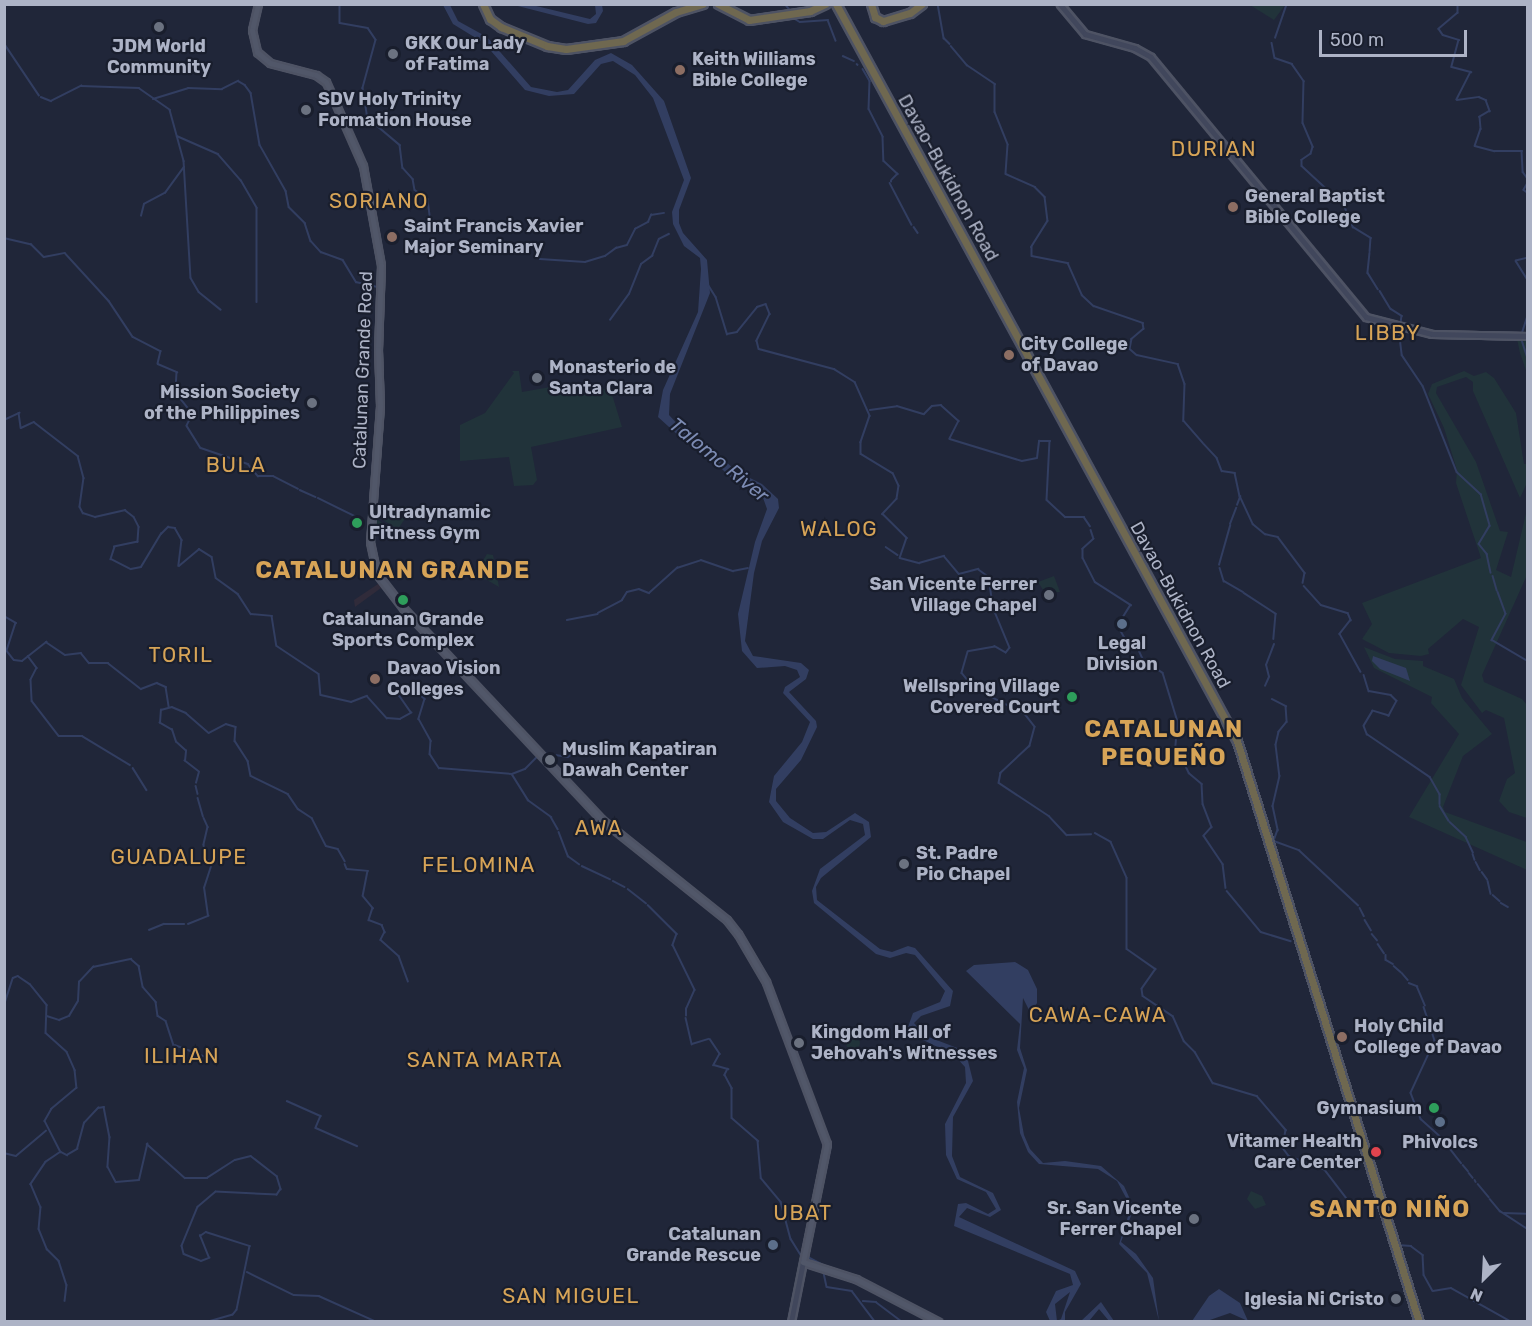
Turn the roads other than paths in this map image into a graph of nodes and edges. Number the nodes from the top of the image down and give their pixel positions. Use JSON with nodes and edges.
{"nodes":[{"id":1,"x":258,"y":4,"type":"edge"},
{"id":2,"x":483,"y":4,"type":"edge"},
{"id":3,"x":703,"y":4,"type":"edge"},
{"id":4,"x":718,"y":4,"type":"edge"},
{"id":5,"x":871,"y":4,"type":"edge"},
{"id":6,"x":922,"y":4,"type":"edge"},
{"id":7,"x":1060,"y":4,"type":"edge"},
{"id":8,"x":824,"y":5,"type":"edge"},
{"id":9,"x":838,"y":6,"type":"edge"},
{"id":10,"x":1526,"y":336,"type":"edge"},
{"id":11,"x":803,"y":1263,"type":"junction"},
{"id":12,"x":791,"y":1322,"type":"edge"},
{"id":13,"x":939,"y":1322,"type":"edge"},
{"id":14,"x":1419,"y":1322,"type":"edge"}],
"edges":[{"from":1,"to":11,"type":"main road","name":"Catalunan Grande Road"},
{"from":2,"to":3,"type":"highway"},
{"from":4,"to":8,"type":"highway"},
{"from":5,"to":6,"type":"highway"},
{"from":7,"to":10,"type":"main road"},
{"from":8,"to":9,"type":"highway"},
{"from":9,"to":14,"type":"highway","name":"Davao-Bukidnon Road"},
{"from":11,"to":12,"type":"main road"},
{"from":11,"to":13,"type":"main road"}]}
